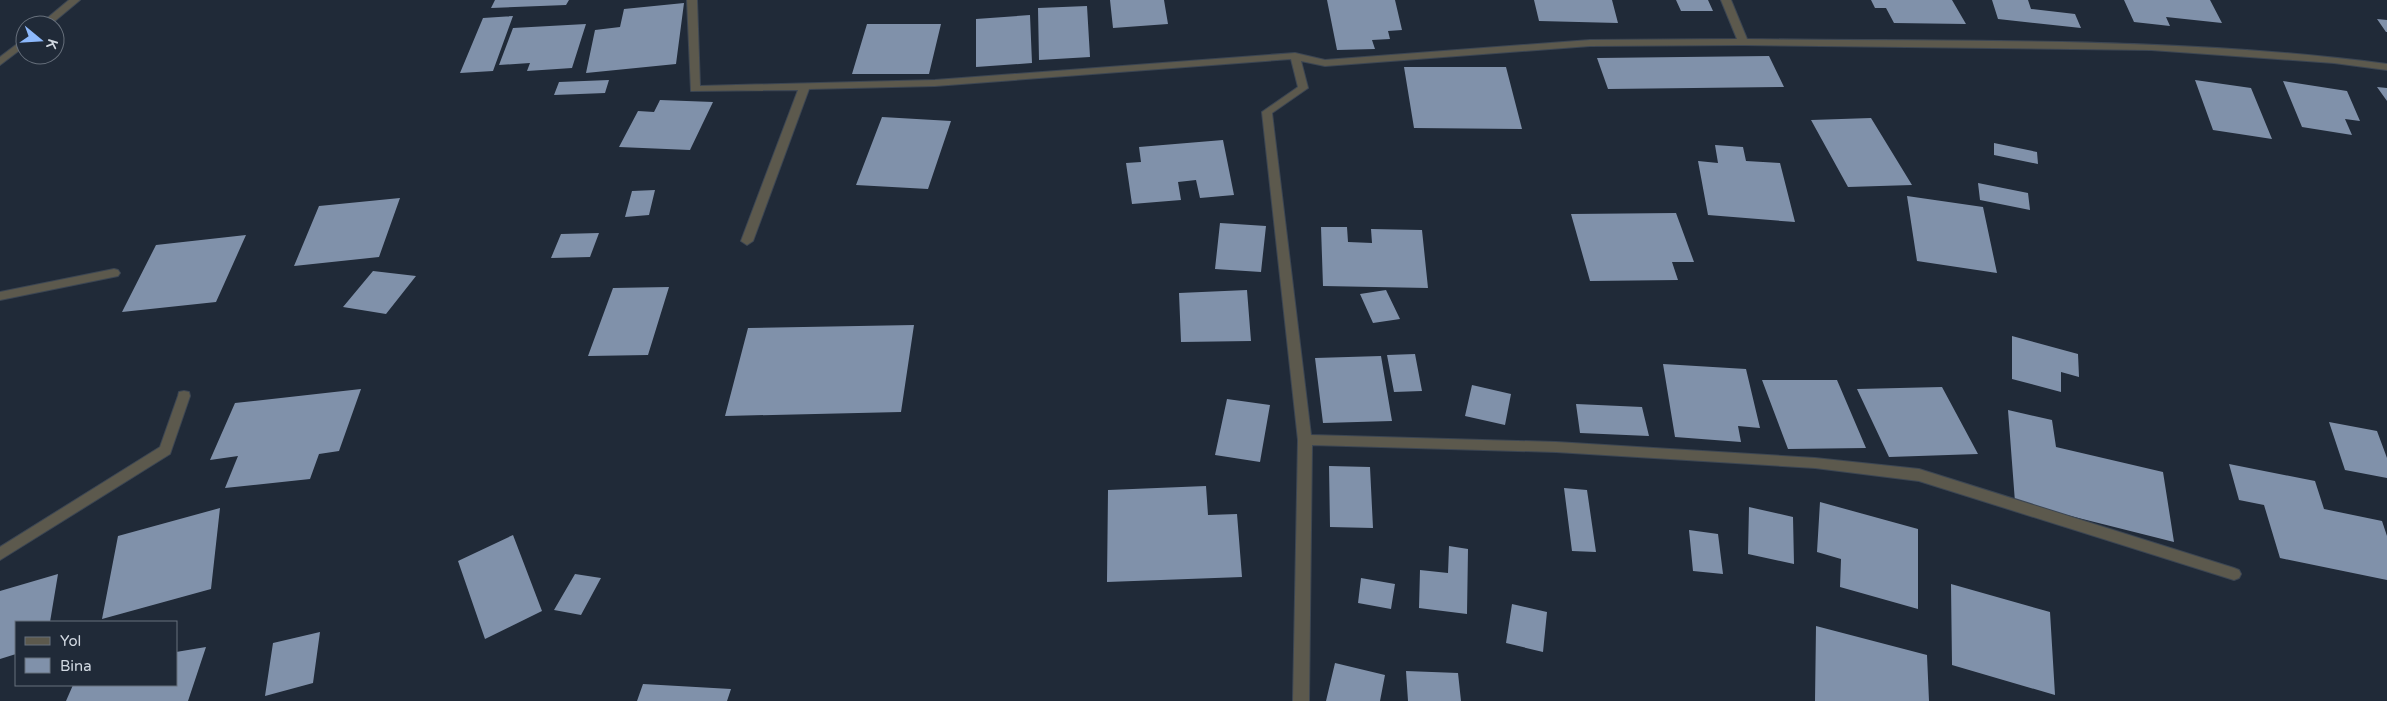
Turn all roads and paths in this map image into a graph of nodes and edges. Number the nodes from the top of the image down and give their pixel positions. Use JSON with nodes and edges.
{"nodes":[{"id":1,"x":74,"y":0,"type":"edge"},
{"id":2,"x":692,"y":0,"type":"edge"},
{"id":3,"x":1726,"y":0,"type":"edge"},
{"id":4,"x":56,"y":15,"type":"edge"},
{"id":5,"x":1743,"y":42,"type":"junction"},
{"id":6,"x":15,"y":49,"type":"edge"},
{"id":7,"x":1295,"y":56,"type":"junction"},
{"id":8,"x":0,"y":62,"type":"edge"},
{"id":9,"x":2387,"y":67,"type":"edge"},
{"id":10,"x":806,"y":86,"type":"junction"},
{"id":11,"x":747,"y":241,"type":"dead end"},
{"id":12,"x":114,"y":273,"type":"dead end"},
{"id":13,"x":0,"y":296,"type":"edge"},
{"id":14,"x":184,"y":396,"type":"dead end"},
{"id":15,"x":1305,"y":440,"type":"junction"},
{"id":16,"x":0,"y":554,"type":"edge"},
{"id":17,"x":2234,"y":574,"type":"dead end"},
{"id":18,"x":1301,"y":701,"type":"edge"}],
"edges":[{"from":1,"to":4,"type":"street"},
{"from":2,"to":10,"type":"street"},
{"from":3,"to":5,"type":"street"},
{"from":5,"to":7,"type":"street"},
{"from":5,"to":9,"type":"street"},
{"from":6,"to":8,"type":"street"},
{"from":7,"to":10,"type":"street"},
{"from":7,"to":15,"type":"street"},
{"from":10,"to":11,"type":"street"},
{"from":12,"to":13,"type":"street"},
{"from":14,"to":16,"type":"street"},
{"from":15,"to":17,"type":"street"},
{"from":15,"to":18,"type":"street"}]}
